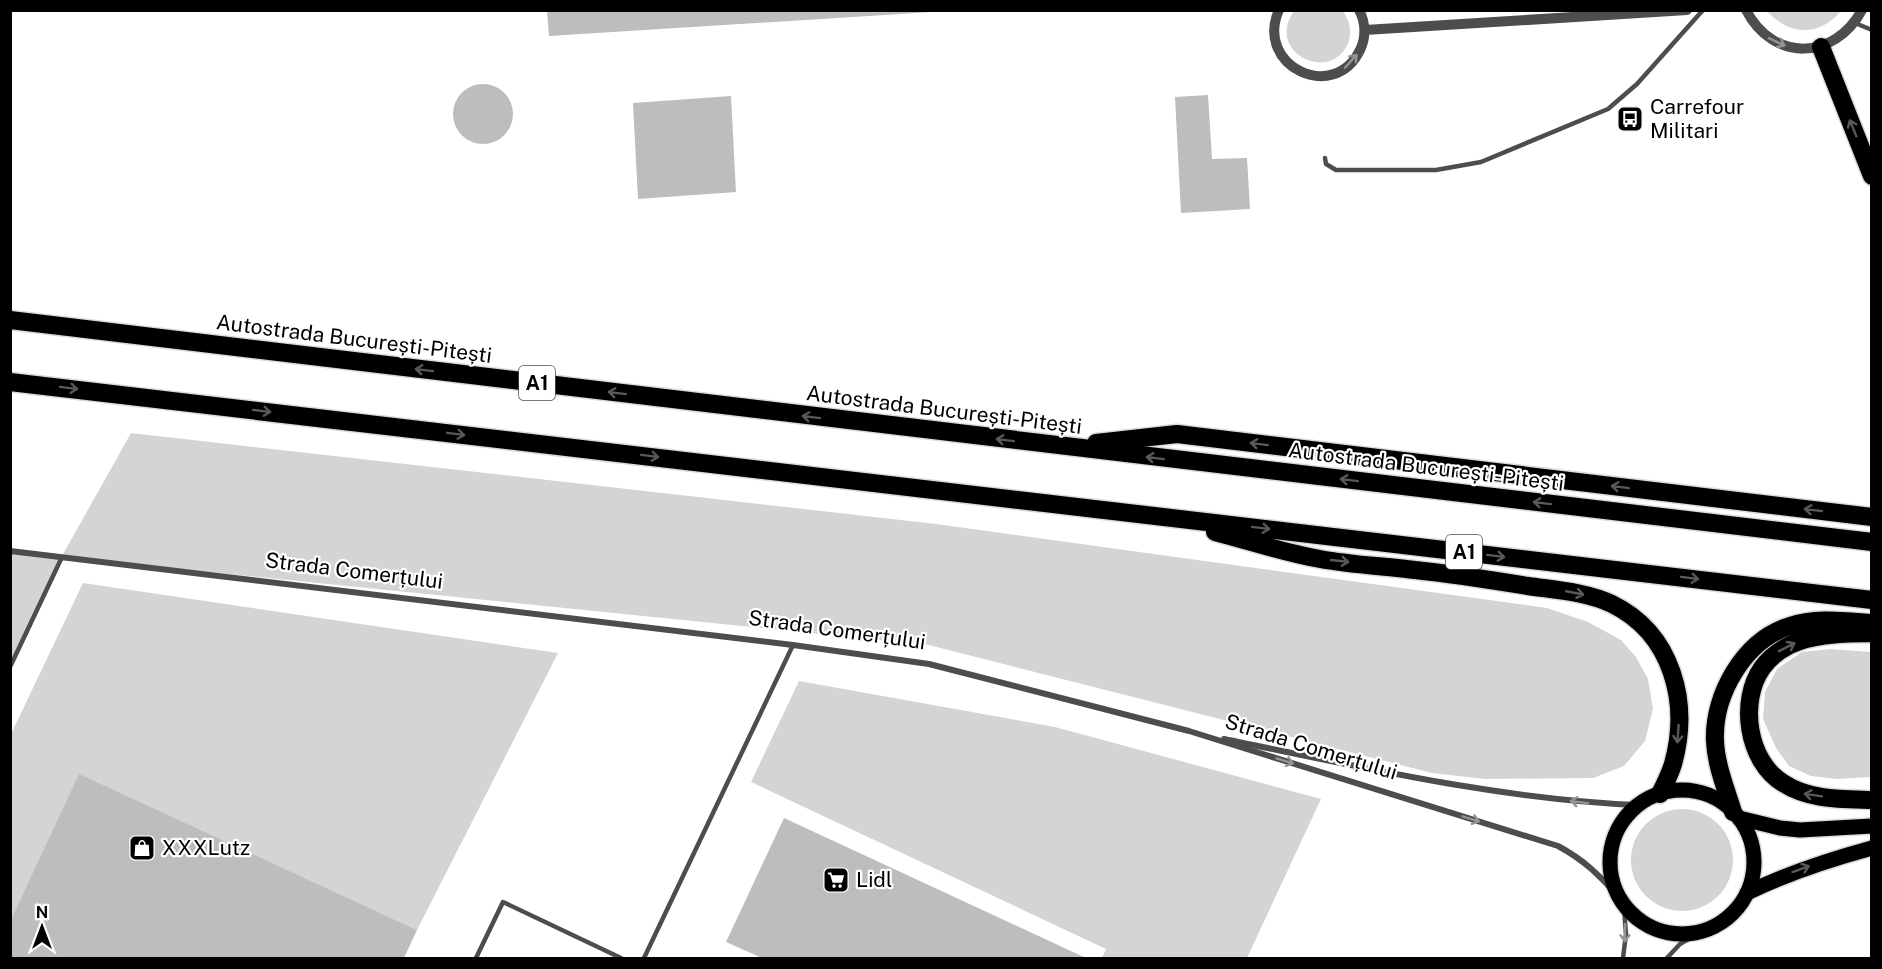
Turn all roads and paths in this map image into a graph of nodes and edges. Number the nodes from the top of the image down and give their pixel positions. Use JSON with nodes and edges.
{"nodes":[{"id":1,"x":1279,"y":10,"type":"edge"},
{"id":2,"x":1359,"y":10,"type":"edge"},
{"id":3,"x":1688,"y":10,"type":"edge"},
{"id":4,"x":1703,"y":10,"type":"edge"},
{"id":5,"x":1746,"y":10,"type":"edge"},
{"id":6,"x":1862,"y":10,"type":"edge"},
{"id":7,"x":1855,"y":23,"type":"junction"},
{"id":8,"x":1365,"y":30,"type":"junction"},
{"id":9,"x":1872,"y":30,"type":"edge"},
{"id":10,"x":1821,"y":47,"type":"junction"},
{"id":11,"x":1325,"y":158,"type":"dead end"},
{"id":12,"x":1872,"y":176,"type":"edge"},
{"id":13,"x":10,"y":320,"type":"edge"},
{"id":14,"x":10,"y":382,"type":"edge"},
{"id":15,"x":1063,"y":447,"type":"junction"},
{"id":16,"x":1057,"y":504,"type":"junction"},
{"id":17,"x":1872,"y":517,"type":"edge"},
{"id":18,"x":1872,"y":542,"type":"edge"},
{"id":19,"x":10,"y":551,"type":"edge"},
{"id":20,"x":62,"y":556,"type":"junction"},
{"id":21,"x":1872,"y":600,"type":"edge"},
{"id":22,"x":1872,"y":623,"type":"edge"},
{"id":23,"x":1872,"y":633,"type":"edge"},
{"id":24,"x":792,"y":645,"type":"junction"},
{"id":25,"x":10,"y":667,"type":"edge"},
{"id":26,"x":1189,"y":731,"type":"junction"},
{"id":27,"x":1660,"y":794,"type":"junction"},
{"id":28,"x":1872,"y":800,"type":"edge"},
{"id":29,"x":1637,"y":805,"type":"junction"},
{"id":30,"x":1736,"y":815,"type":"junction"},
{"id":31,"x":1872,"y":826,"type":"edge"},
{"id":32,"x":1872,"y":848,"type":"edge"},
{"id":33,"x":1747,"y":893,"type":"junction"},
{"id":34,"x":1621,"y":902,"type":"junction"},
{"id":35,"x":1699,"y":933,"type":"junction"},
{"id":36,"x":476,"y":958,"type":"edge"},
{"id":37,"x":621,"y":958,"type":"edge"},
{"id":38,"x":644,"y":958,"type":"edge"},
{"id":39,"x":1623,"y":958,"type":"edge"},
{"id":40,"x":1666,"y":958,"type":"edge"}],
"edges":[{"from":1,"to":8,"type":"street","one_way":true},
{"from":2,"to":8,"type":"street"},
{"from":3,"to":8,"type":"street"},
{"from":4,"to":11,"type":"lane"},
{"from":5,"to":10,"type":"street","one_way":true},
{"from":6,"to":7,"type":"street"},
{"from":7,"to":9,"type":"lane"},
{"from":7,"to":10,"type":"street"},
{"from":12,"to":10,"type":"highway","one_way":true},
{"from":15,"to":13,"type":"highway","name":"Autostrada București-Pitești","number":"A1","one_way":true},
{"from":14,"to":16,"type":"highway","number":"A1","one_way":true},
{"from":17,"to":15,"type":"highway","one_way":true},
{"from":18,"to":15,"type":"highway","name":"Autostrada București-Pitești","number":"A1","one_way":true},
{"from":16,"to":21,"type":"highway","number":"A1","one_way":true},
{"from":16,"to":27,"type":"highway","one_way":true},
{"from":19,"to":20,"type":"street","name":"Strada Comerțului"},
{"from":20,"to":24,"type":"street","name":"Strada Comerțului"},
{"from":20,"to":25,"type":"lane"},
{"from":22,"to":30,"type":"highway"},
{"from":28,"to":23,"type":"highway","one_way":true},
{"from":24,"to":26,"type":"street","name":"Strada Comerțului"},
{"from":24,"to":38,"type":"lane"},
{"from":29,"to":26,"type":"street","one_way":true},
{"from":26,"to":34,"type":"street","name":"Strada Comerțului","one_way":true},
{"from":27,"to":29,"type":"main road"},
{"from":27,"to":30,"type":"main road"},
{"from":29,"to":34,"type":"main road"},
{"from":30,"to":31,"type":"main road"},
{"from":30,"to":33,"type":"main road"},
{"from":33,"to":32,"type":"main road","one_way":true},
{"from":33,"to":35,"type":"main road"},
{"from":34,"to":35,"type":"main road"},
{"from":34,"to":39,"type":"lane","one_way":true},
{"from":35,"to":40,"type":"lane"},
{"from":36,"to":37,"type":"lane"}]}
